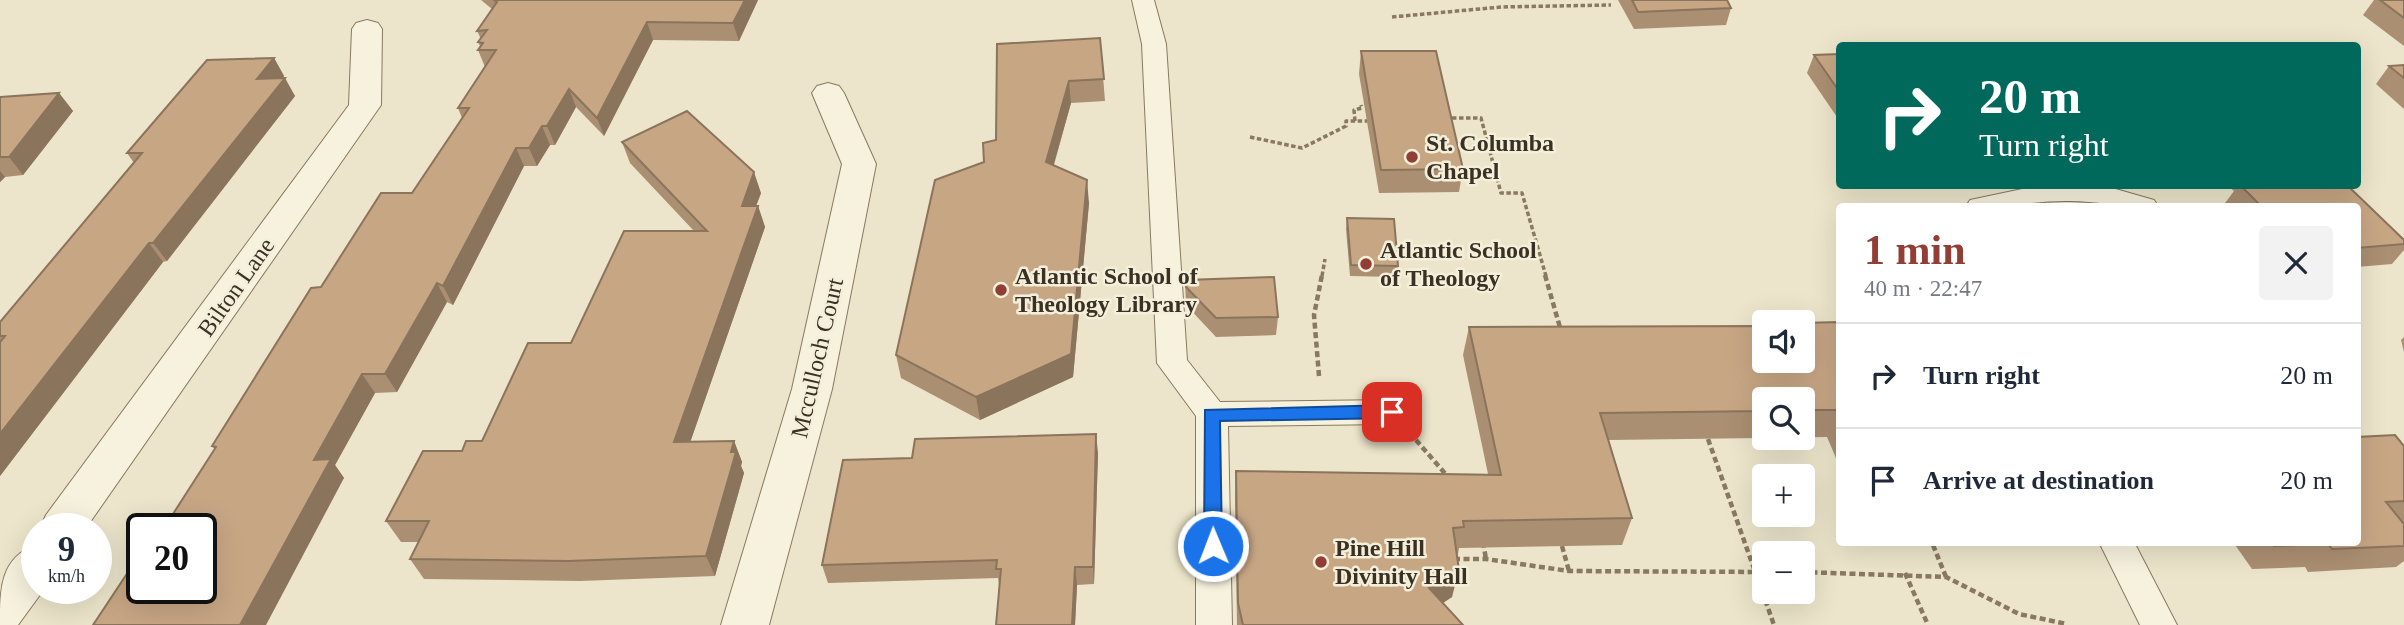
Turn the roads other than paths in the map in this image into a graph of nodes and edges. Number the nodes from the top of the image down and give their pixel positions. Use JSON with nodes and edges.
{"nodes":[{"id":1,"x":1143,"y":0,"type":"edge"},
{"id":2,"x":368,"y":29,"type":"dead end"},
{"id":3,"x":828,"y":93,"type":"dead end"},
{"id":4,"x":1994,"y":203,"type":"edge"},
{"id":5,"x":2136,"y":203,"type":"edge"},
{"id":6,"x":1392,"y":412,"type":"road end"},
{"id":7,"x":1212,"y":414,"type":"junction"},
{"id":8,"x":73,"y":513,"type":"edge"},
{"id":9,"x":2118,"y":546,"type":"edge"},
{"id":10,"x":21,"y":584,"type":"edge"},
{"id":11,"x":0,"y":612,"type":"edge"},
{"id":12,"x":745,"y":625,"type":"edge"},
{"id":13,"x":1214,"y":625,"type":"edge"},
{"id":14,"x":2159,"y":625,"type":"edge"}],
"edges":[{"from":1,"to":7,"type":"lane"},
{"from":2,"to":8,"type":"street","name":"Bilton Lane"},
{"from":3,"to":12,"type":"street","name":"Mcculloch Court"},
{"from":4,"to":5,"type":"lane"},
{"from":6,"to":7,"type":"lane"},
{"from":7,"to":13,"type":"lane"},
{"from":9,"to":14,"type":"lane"},
{"from":10,"to":11,"type":"street"}]}
